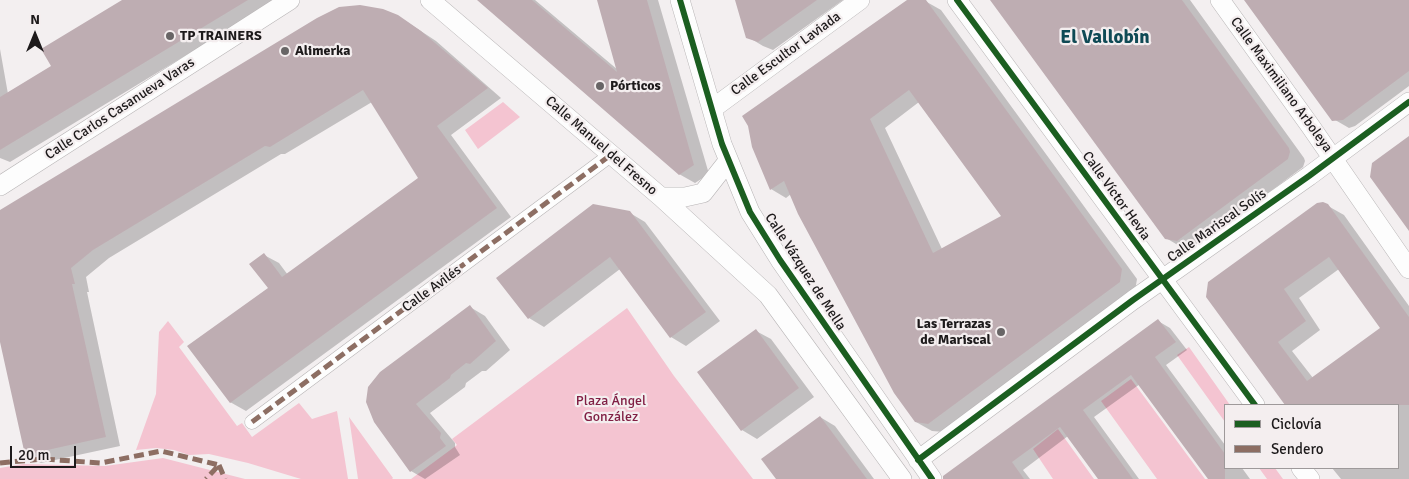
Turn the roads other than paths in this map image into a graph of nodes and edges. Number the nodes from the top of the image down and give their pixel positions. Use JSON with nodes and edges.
{"nodes":[{"id":1,"x":290,"y":0,"type":"edge"},
{"id":2,"x":430,"y":0,"type":"edge"},
{"id":3,"x":680,"y":0,"type":"edge"},
{"id":4,"x":860,"y":0,"type":"edge"},
{"id":5,"x":957,"y":0,"type":"edge"},
{"id":6,"x":1220,"y":0,"type":"edge"},
{"id":7,"x":1409,"y":102,"type":"edge"},
{"id":8,"x":712,"y":109,"type":"junction"},
{"id":9,"x":612,"y":154,"type":"junction"},
{"id":10,"x":1333,"y":158,"type":"junction"},
{"id":11,"x":728,"y":161,"type":"junction"},
{"id":12,"x":0,"y":186,"type":"edge"},
{"id":13,"x":661,"y":197,"type":"junction"},
{"id":14,"x":1409,"y":269,"type":"edge"},
{"id":15,"x":1163,"y":279,"type":"junction"},
{"id":16,"x":1254,"y":404,"type":"edge"},
{"id":17,"x":252,"y":422,"type":"dead end"},
{"id":18,"x":918,"y":460,"type":"junction"},
{"id":19,"x":902,"y":479,"type":"edge"},
{"id":20,"x":932,"y":479,"type":"edge"}],
"edges":[{"from":1,"to":12,"type":"street","name":"Calle Carlos Casanueva Varas"},
{"from":2,"to":9,"type":"street","name":"Calle Manuel del Fresno"},
{"from":3,"to":8,"type":"street","name":"Calle Vázquez de Mella"},
{"from":4,"to":8,"type":"street","name":"Calle Escultor Laviada"},
{"from":5,"to":15,"type":"street","name":"Calle Víctor Hevia"},
{"from":6,"to":10,"type":"street","name":"Calle Maximiliano Arboleya"},
{"from":7,"to":10,"type":"street","name":"Calle Mariscal Solís"},
{"from":8,"to":11,"type":"street","name":"Calle Vázquez de Mella"},
{"from":9,"to":13,"type":"street","name":"Calle Manuel del Fresno"},
{"from":9,"to":17,"type":"street","name":"Calle Avilés"},
{"from":10,"to":14,"type":"street","name":"Calle Maximiliano Arboleya"},
{"from":10,"to":15,"type":"street","name":"Calle Mariscal Solís"},
{"from":11,"to":13,"type":"street"},
{"from":11,"to":18,"type":"street","name":"Calle Vázquez de Mella"},
{"from":13,"to":19,"type":"street","name":"Calle Manuel del Fresno"},
{"from":15,"to":16,"type":"street","name":"Calle Víctor Hevia"},
{"from":15,"to":18,"type":"street","name":"Calle Mariscal Solís"},
{"from":18,"to":20,"type":"street","name":"Calle Vázquez de Mella"}]}
